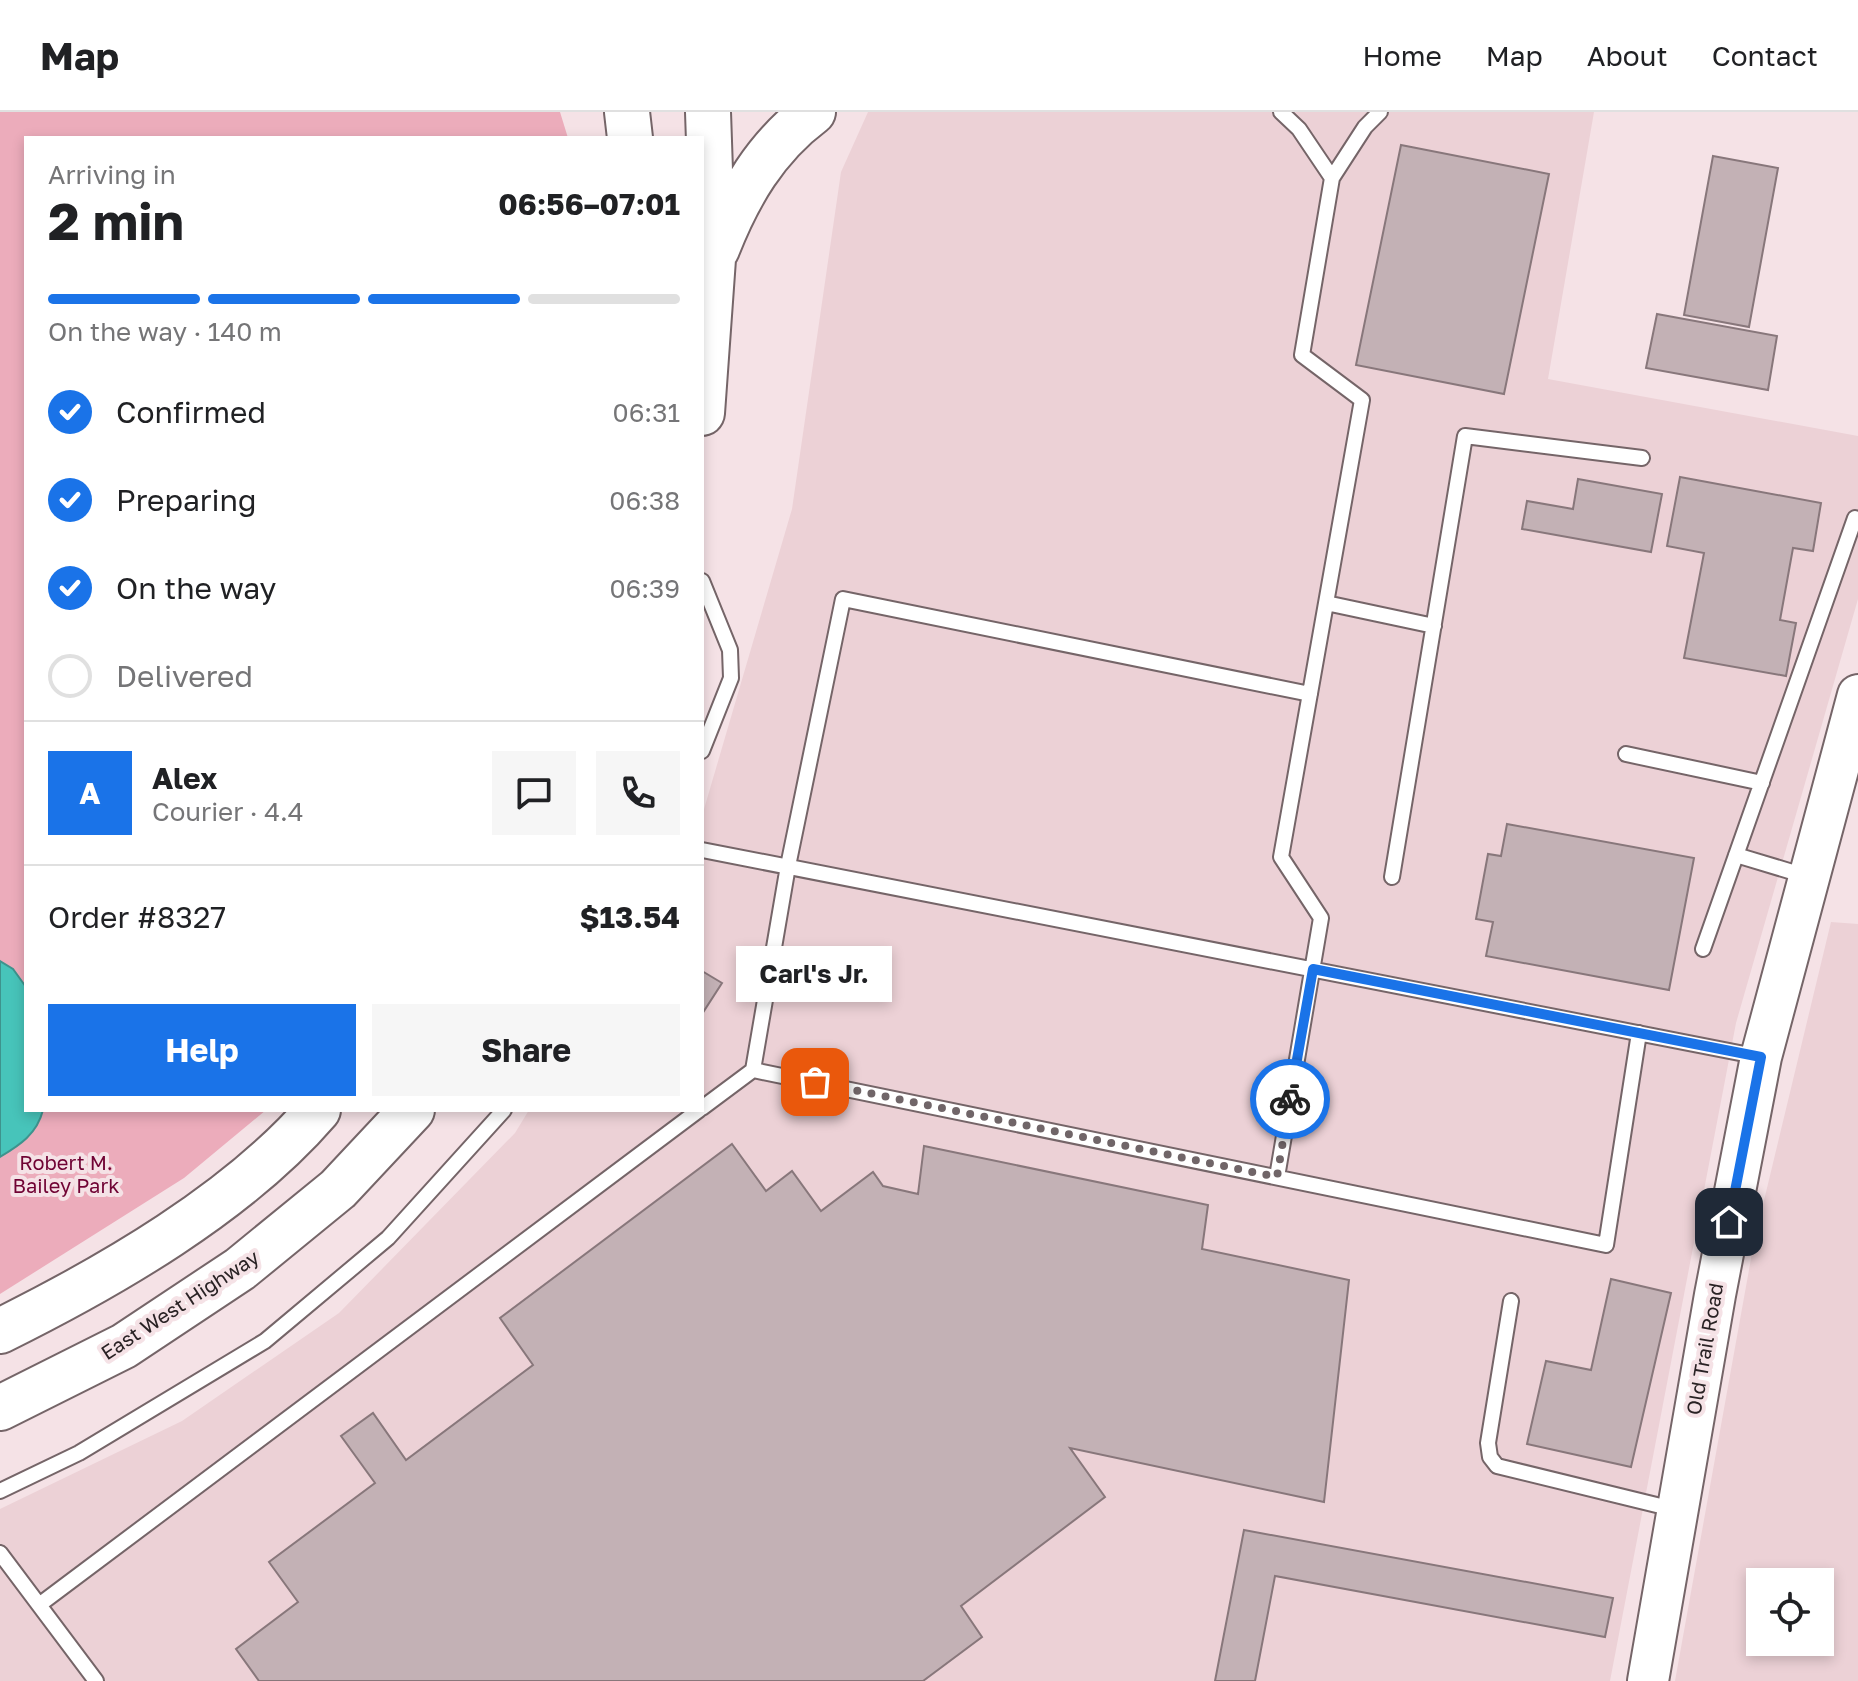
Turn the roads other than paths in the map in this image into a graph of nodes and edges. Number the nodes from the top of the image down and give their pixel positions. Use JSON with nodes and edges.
{"nodes":[{"id":1,"x":627,"y":112,"type":"edge"},
{"id":2,"x":708,"y":112,"type":"edge"},
{"id":3,"x":813,"y":112,"type":"edge"},
{"id":4,"x":1281,"y":112,"type":"edge"},
{"id":5,"x":1380,"y":112,"type":"edge"},
{"id":6,"x":630,"y":136,"type":"edge"},
{"id":7,"x":1332,"y":178,"type":"junction"},
{"id":8,"x":713,"y":259,"type":"junction"},
{"id":9,"x":704,"y":385,"type":"edge"},
{"id":10,"x":1642,"y":458,"type":"dead end"},
{"id":11,"x":1855,"y":518,"type":"dead end"},
{"id":12,"x":704,"y":586,"type":"edge"},
{"id":13,"x":1326,"y":603,"type":"junction"},
{"id":14,"x":1434,"y":626,"type":"junction"},
{"id":15,"x":1310,"y":694,"type":"junction"},
{"id":16,"x":1858,"y":695,"type":"edge"},
{"id":17,"x":704,"y":746,"type":"edge"},
{"id":18,"x":1626,"y":754,"type":"dead end"},
{"id":19,"x":1762,"y":783,"type":"junction"},
{"id":20,"x":704,"y":850,"type":"edge"},
{"id":21,"x":1736,"y":855,"type":"junction"},
{"id":22,"x":788,"y":866,"type":"junction"},
{"id":23,"x":1392,"y":877,"type":"dead end"},
{"id":24,"x":1809,"y":877,"type":"junction"},
{"id":25,"x":1703,"y":949,"type":"dead end"},
{"id":26,"x":1313,"y":969,"type":"junction"},
{"id":27,"x":1639,"y":1033,"type":"junction"},
{"id":28,"x":1761,"y":1057,"type":"junction"},
{"id":29,"x":753,"y":1070,"type":"junction"},
{"id":30,"x":704,"y":1107,"type":"edge"},
{"id":31,"x":316,"y":1112,"type":"edge"},
{"id":32,"x":410,"y":1112,"type":"edge"},
{"id":33,"x":502,"y":1112,"type":"edge"},
{"id":34,"x":697,"y":1112,"type":"edge"},
{"id":35,"x":1277,"y":1177,"type":"junction"},
{"id":36,"x":1511,"y":1301,"type":"dead end"},
{"id":37,"x":0,"y":1331,"type":"edge"},
{"id":38,"x":0,"y":1408,"type":"edge"},
{"id":39,"x":0,"y":1491,"type":"edge"},
{"id":40,"x":1677,"y":1510,"type":"junction"},
{"id":41,"x":0,"y":1553,"type":"edge"},
{"id":42,"x":39,"y":1605,"type":"junction"},
{"id":43,"x":96,"y":1681,"type":"edge"},
{"id":44,"x":1648,"y":1681,"type":"edge"}],
"edges":[{"from":1,"to":6,"type":"highway"},
{"from":2,"to":8,"type":"highway"},
{"from":3,"to":8,"type":"highway"},
{"from":4,"to":7,"type":"lane"},
{"from":5,"to":7,"type":"lane"},
{"from":7,"to":13,"type":"lane"},
{"from":8,"to":9,"type":"highway"},
{"from":10,"to":14,"type":"lane"},
{"from":11,"to":19,"type":"lane"},
{"from":12,"to":17,"type":"lane"},
{"from":13,"to":14,"type":"lane"},
{"from":13,"to":15,"type":"lane"},
{"from":14,"to":23,"type":"lane"},
{"from":15,"to":22,"type":"lane"},
{"from":15,"to":26,"type":"lane"},
{"from":16,"to":24,"type":"main road","name":"Old Trail Road"},
{"from":18,"to":19,"type":"lane"},
{"from":19,"to":21,"type":"lane"},
{"from":20,"to":22,"type":"lane"},
{"from":21,"to":24,"type":"lane"},
{"from":21,"to":25,"type":"lane"},
{"from":22,"to":26,"type":"lane"},
{"from":22,"to":29,"type":"lane"},
{"from":24,"to":28,"type":"main road","name":"Old Trail Road"},
{"from":26,"to":27,"type":"lane"},
{"from":26,"to":35,"type":"lane"},
{"from":27,"to":28,"type":"lane"},
{"from":27,"to":35,"type":"lane"},
{"from":28,"to":40,"type":"main road","name":"Old Trail Road"},
{"from":29,"to":30,"type":"lane"},
{"from":29,"to":35,"type":"lane"},
{"from":31,"to":37,"type":"highway"},
{"from":32,"to":38,"type":"highway","name":"East West Highway"},
{"from":33,"to":39,"type":"lane"},
{"from":34,"to":42,"type":"lane"},
{"from":36,"to":40,"type":"lane"},
{"from":40,"to":44,"type":"main road","name":"Old Trail Road"},
{"from":41,"to":42,"type":"lane"},
{"from":42,"to":43,"type":"lane"}]}
